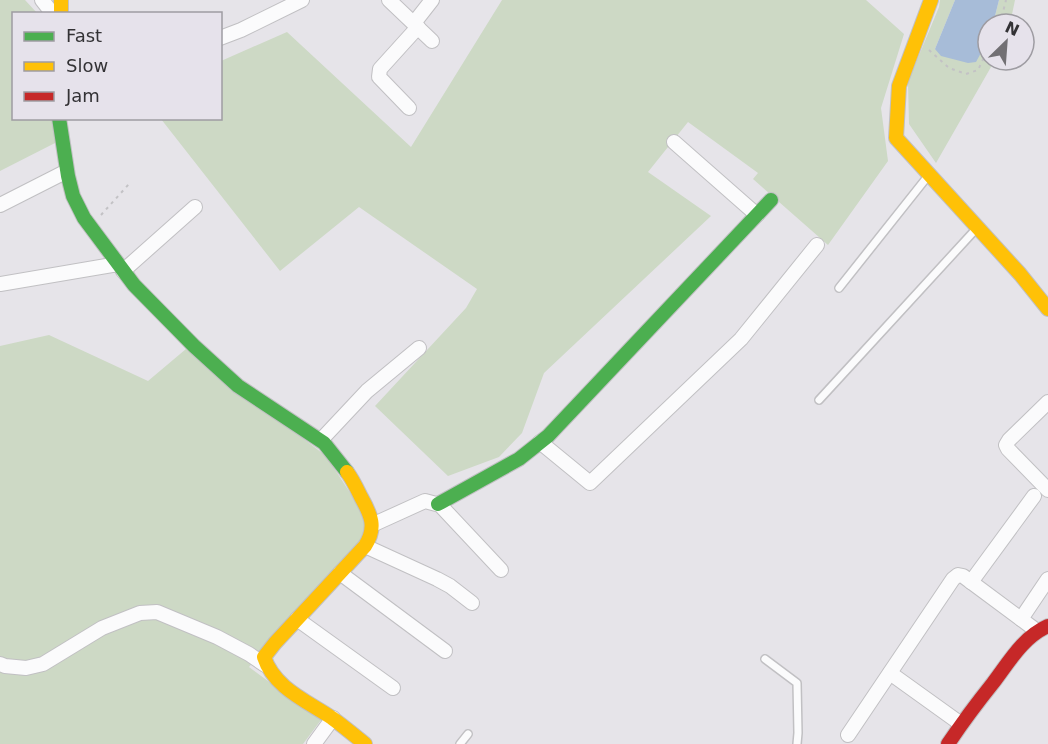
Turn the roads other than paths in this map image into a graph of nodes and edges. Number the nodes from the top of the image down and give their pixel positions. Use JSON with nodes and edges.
{"nodes":[{"id":1,"x":302,"y":0,"type":"edge"},
{"id":2,"x":389,"y":0,"type":"edge"},
{"id":3,"x":432,"y":0,"type":"edge"},
{"id":4,"x":931,"y":0,"type":"edge"},
{"id":5,"x":416,"y":25,"type":"junction"},
{"id":6,"x":222,"y":37,"type":"edge"},
{"id":7,"x":432,"y":41,"type":"dead end"},
{"id":8,"x":409,"y":108,"type":"dead end"},
{"id":9,"x":59,"y":120,"type":"edge"},
{"id":10,"x":674,"y":142,"type":"dead end"},
{"id":11,"x":67,"y":171,"type":"junction"},
{"id":12,"x":929,"y":174,"type":"junction"},
{"id":13,"x":771,"y":200,"type":"dead end"},
{"id":14,"x":0,"y":205,"type":"edge"},
{"id":15,"x":195,"y":207,"type":"dead end"},
{"id":16,"x":757,"y":215,"type":"junction"},
{"id":17,"x":977,"y":227,"type":"junction"},
{"id":18,"x":817,"y":245,"type":"dead end"},
{"id":19,"x":121,"y":268,"type":"junction"},
{"id":20,"x":0,"y":284,"type":"edge"},
{"id":21,"x":839,"y":288,"type":"dead end"},
{"id":22,"x":1048,"y":309,"type":"edge"},
{"id":23,"x":419,"y":348,"type":"dead end"},
{"id":24,"x":819,"y":400,"type":"dead end"},
{"id":25,"x":1048,"y":403,"type":"edge"},
{"id":26,"x":321,"y":440,"type":"junction"},
{"id":27,"x":540,"y":442,"type":"junction"},
{"id":28,"x":1048,"y":490,"type":"edge"},
{"id":29,"x":1034,"y":496,"type":"dead end"},
{"id":30,"x":438,"y":504,"type":"junction"},
{"id":31,"x":372,"y":525,"type":"junction"},
{"id":32,"x":365,"y":546,"type":"junction"},
{"id":33,"x":501,"y":570,"type":"dead end"},
{"id":34,"x":340,"y":573,"type":"junction"},
{"id":35,"x":1048,"y":579,"type":"edge"},
{"id":36,"x":971,"y":582,"type":"junction"},
{"id":37,"x":472,"y":603,"type":"dead end"},
{"id":38,"x":297,"y":619,"type":"junction"},
{"id":39,"x":1021,"y":619,"type":"junction"},
{"id":40,"x":1042,"y":628,"type":"edge"},
{"id":41,"x":445,"y":651,"type":"dead end"},
{"id":42,"x":765,"y":658,"type":"dead end"},
{"id":43,"x":0,"y":664,"type":"edge"},
{"id":44,"x":265,"y":665,"type":"junction"},
{"id":45,"x":890,"y":673,"type":"junction"},
{"id":46,"x":393,"y":688,"type":"dead end"},
{"id":47,"x":333,"y":718,"type":"junction"},
{"id":48,"x":961,"y":724,"type":"junction"},
{"id":49,"x":468,"y":734,"type":"dead end"},
{"id":50,"x":848,"y":735,"type":"dead end"},
{"id":51,"x":314,"y":744,"type":"edge"},
{"id":52,"x":365,"y":744,"type":"edge"},
{"id":53,"x":460,"y":744,"type":"edge"},
{"id":54,"x":796,"y":744,"type":"edge"},
{"id":55,"x":948,"y":744,"type":"edge"}],
"edges":[{"from":1,"to":6,"type":"street"},
{"from":2,"to":5,"type":"street"},
{"from":3,"to":5,"type":"street"},
{"from":4,"to":12,"type":"street"},
{"from":5,"to":7,"type":"street"},
{"from":5,"to":8,"type":"street"},
{"from":9,"to":11,"type":"street"},
{"from":10,"to":16,"type":"street"},
{"from":11,"to":14,"type":"street"},
{"from":11,"to":19,"type":"street"},
{"from":12,"to":17,"type":"street"},
{"from":12,"to":21,"type":"lane"},
{"from":13,"to":16,"type":"street"},
{"from":15,"to":19,"type":"street"},
{"from":16,"to":27,"type":"street"},
{"from":17,"to":22,"type":"street"},
{"from":17,"to":24,"type":"lane"},
{"from":18,"to":27,"type":"street"},
{"from":19,"to":20,"type":"street"},
{"from":19,"to":26,"type":"street"},
{"from":23,"to":26,"type":"street"},
{"from":25,"to":28,"type":"street"},
{"from":26,"to":31,"type":"street"},
{"from":27,"to":30,"type":"street"},
{"from":29,"to":36,"type":"street"},
{"from":30,"to":31,"type":"street"},
{"from":30,"to":33,"type":"street"},
{"from":31,"to":32,"type":"street"},
{"from":32,"to":34,"type":"street"},
{"from":32,"to":37,"type":"street"},
{"from":34,"to":38,"type":"street"},
{"from":34,"to":41,"type":"street"},
{"from":35,"to":39,"type":"street"},
{"from":36,"to":39,"type":"street"},
{"from":36,"to":45,"type":"street"},
{"from":38,"to":44,"type":"street"},
{"from":38,"to":46,"type":"street"},
{"from":39,"to":40,"type":"street"},
{"from":40,"to":48,"type":"street"},
{"from":42,"to":54,"type":"lane"},
{"from":43,"to":44,"type":"street"},
{"from":44,"to":47,"type":"street"},
{"from":45,"to":48,"type":"street"},
{"from":45,"to":50,"type":"street"},
{"from":47,"to":51,"type":"street"},
{"from":47,"to":52,"type":"street"},
{"from":48,"to":55,"type":"street"},
{"from":49,"to":53,"type":"lane"}]}
